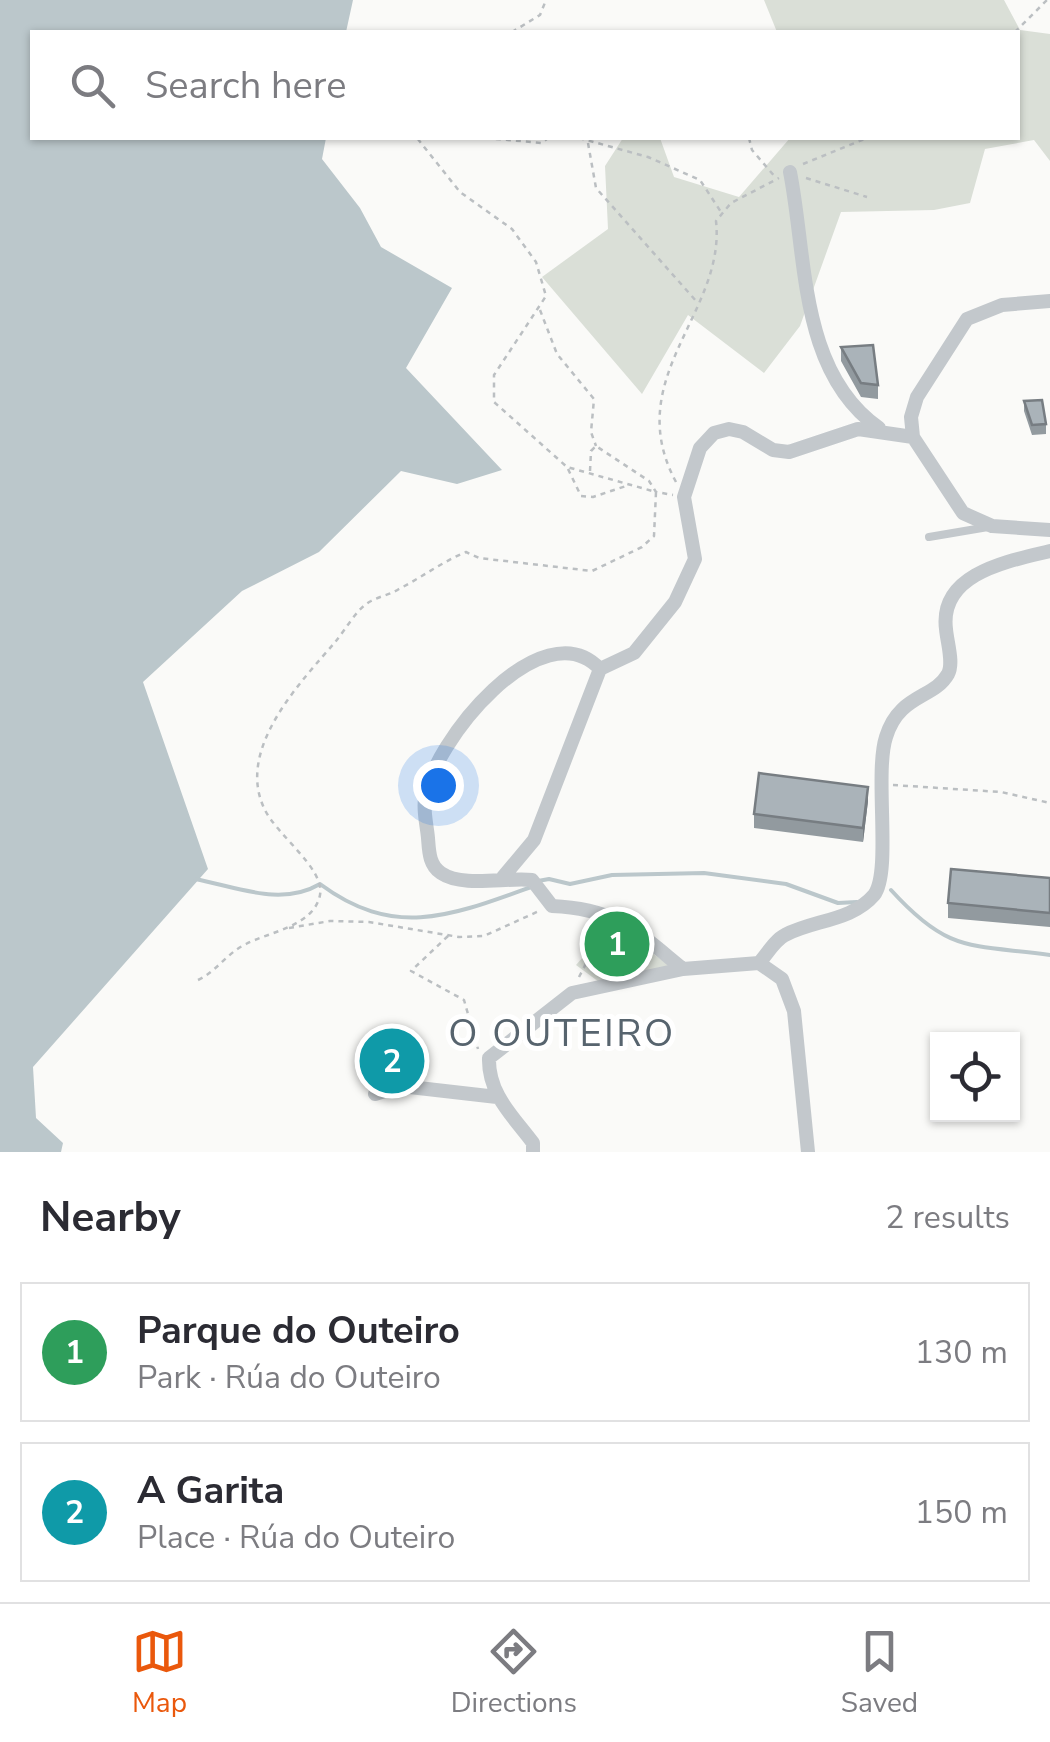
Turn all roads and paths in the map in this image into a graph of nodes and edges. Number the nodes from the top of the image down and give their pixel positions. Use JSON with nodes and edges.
{"nodes":[{"id":1,"x":546,"y":0,"type":"edge"},
{"id":2,"x":1046,"y":0,"type":"edge"},
{"id":3,"x":515,"y":30,"type":"edge"},
{"id":4,"x":1016,"y":30,"type":"edge"},
{"id":5,"x":419,"y":140,"type":"edge"},
{"id":6,"x":508,"y":140,"type":"edge"},
{"id":7,"x":546,"y":140,"type":"edge"},
{"id":8,"x":583,"y":140,"type":"edge"},
{"id":9,"x":749,"y":140,"type":"edge"},
{"id":10,"x":862,"y":140,"type":"edge"},
{"id":11,"x":588,"y":143,"type":"junction"},
{"id":12,"x":784,"y":176,"type":"junction"},
{"id":13,"x":867,"y":198,"type":"dead end"},
{"id":14,"x":722,"y":214,"type":"junction"},
{"id":15,"x":1050,"y":301,"type":"edge"},
{"id":16,"x":697,"y":302,"type":"junction"},
{"id":17,"x":539,"y":306,"type":"junction"},
{"id":18,"x":879,"y":428,"type":"junction"},
{"id":19,"x":913,"y":436,"type":"junction"},
{"id":20,"x":596,"y":446,"type":"junction"},
{"id":21,"x":567,"y":467,"type":"junction"},
{"id":22,"x":589,"y":473,"type":"junction"},
{"id":23,"x":630,"y":484,"type":"junction"},
{"id":24,"x":656,"y":492,"type":"junction"},
{"id":25,"x":684,"y":497,"type":"junction"},
{"id":26,"x":992,"y":526,"type":"junction"},
{"id":27,"x":1050,"y":530,"type":"edge"},
{"id":28,"x":930,"y":536,"type":"dead end"},
{"id":29,"x":1050,"y":551,"type":"edge"},
{"id":30,"x":600,"y":670,"type":"junction"},
{"id":31,"x":880,"y":784,"type":"junction"},
{"id":32,"x":1050,"y":804,"type":"edge"},
{"id":33,"x":503,"y":876,"type":"junction"},
{"id":34,"x":552,"y":906,"type":"junction"},
{"id":35,"x":610,"y":916,"type":"junction"},
{"id":36,"x":288,"y":928,"type":"junction"},
{"id":37,"x":450,"y":935,"type":"junction"},
{"id":38,"x":759,"y":963,"type":"junction"},
{"id":39,"x":684,"y":969,"type":"junction"},
{"id":40,"x":198,"y":980,"type":"dead end"},
{"id":41,"x":572,"y":994,"type":"junction"},
{"id":42,"x":489,"y":1058,"type":"junction"},
{"id":43,"x":375,"y":1094,"type":"dead end"},
{"id":44,"x":497,"y":1097,"type":"junction"},
{"id":45,"x":533,"y":1152,"type":"edge"},
{"id":46,"x":808,"y":1152,"type":"edge"}],
"edges":[{"from":1,"to":3,"type":"path"},
{"from":2,"to":4,"type":"path"},
{"from":5,"to":17,"type":"path"},
{"from":6,"to":7,"type":"path"},
{"from":8,"to":11,"type":"path"},
{"from":9,"to":12,"type":"path"},
{"from":10,"to":12,"type":"path"},
{"from":11,"to":14,"type":"path"},
{"from":11,"to":16,"type":"path"},
{"from":12,"to":13,"type":"path"},
{"from":12,"to":14,"type":"path"},
{"from":12,"to":18,"type":"street"},
{"from":14,"to":16,"type":"path"},
{"from":15,"to":19,"type":"street"},
{"from":16,"to":25,"type":"path"},
{"from":17,"to":20,"type":"path"},
{"from":17,"to":21,"type":"path"},
{"from":18,"to":19,"type":"street"},
{"from":18,"to":25,"type":"street"},
{"from":19,"to":26,"type":"street"},
{"from":20,"to":22,"type":"path"},
{"from":20,"to":24,"type":"path"},
{"from":21,"to":22,"type":"path"},
{"from":21,"to":23,"type":"path"},
{"from":22,"to":23,"type":"path"},
{"from":23,"to":24,"type":"path"},
{"from":24,"to":25,"type":"path"},
{"from":24,"to":36,"type":"path"},
{"from":25,"to":30,"type":"street"},
{"from":26,"to":27,"type":"street"},
{"from":26,"to":28,"type":"lane"},
{"from":29,"to":31,"type":"street"},
{"from":30,"to":33,"type":"street"},
{"from":30,"to":33,"type":"street"},
{"from":31,"to":32,"type":"path"},
{"from":31,"to":38,"type":"street"},
{"from":33,"to":34,"type":"street"},
{"from":34,"to":35,"type":"street"},
{"from":34,"to":37,"type":"path"},
{"from":35,"to":39,"type":"street"},
{"from":35,"to":41,"type":"path"},
{"from":36,"to":37,"type":"path"},
{"from":36,"to":40,"type":"path"},
{"from":37,"to":42,"type":"path"},
{"from":38,"to":39,"type":"street"},
{"from":38,"to":46,"type":"street"},
{"from":39,"to":41,"type":"street"},
{"from":41,"to":42,"type":"street"},
{"from":42,"to":44,"type":"street"},
{"from":43,"to":44,"type":"street"},
{"from":44,"to":45,"type":"street"}]}
